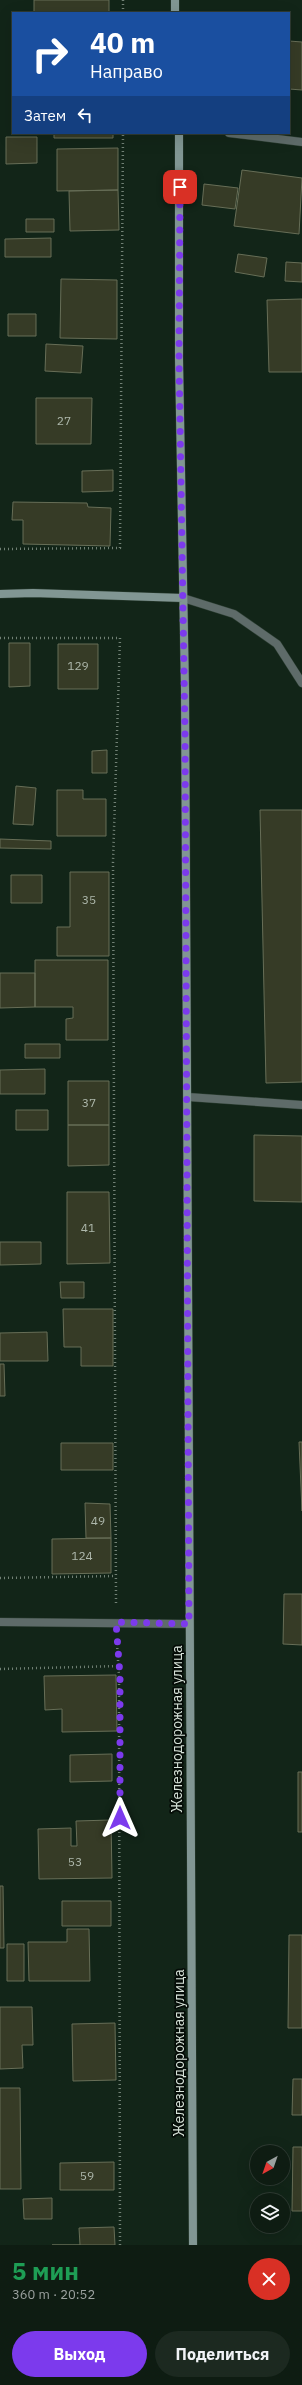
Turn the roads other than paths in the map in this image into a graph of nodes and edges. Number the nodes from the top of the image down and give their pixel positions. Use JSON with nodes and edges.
{"nodes":[{"id":1,"x":175,"y":0,"type":"edge"},
{"id":2,"x":175,"y":12,"type":"edge"},
{"id":3,"x":179,"y":134,"type":"edge"},
{"id":4,"x":238,"y":134,"type":"edge"},
{"id":5,"x":302,"y":142,"type":"edge"},
{"id":6,"x":0,"y":594,"type":"edge"},
{"id":7,"x":183,"y":598,"type":"junction"},
{"id":8,"x":302,"y":683,"type":"edge"},
{"id":9,"x":188,"y":1097,"type":"junction"},
{"id":10,"x":302,"y":1105,"type":"edge"},
{"id":11,"x":0,"y":1622,"type":"edge"},
{"id":12,"x":189,"y":1624,"type":"junction"},
{"id":13,"x":193,"y":2245,"type":"edge"}],
"edges":[{"from":1,"to":2,"type":"street"},
{"from":3,"to":7,"type":"street","name":"Железнодорожная улица"},
{"from":4,"to":5,"type":"street"},
{"from":6,"to":7,"type":"street"},
{"from":7,"to":8,"type":"street"},
{"from":7,"to":9,"type":"street","name":"Железнодорожная улица"},
{"from":9,"to":10,"type":"street"},
{"from":9,"to":12,"type":"street","name":"Железнодорожная улица"},
{"from":11,"to":12,"type":"street"},
{"from":12,"to":13,"type":"street","name":"Железнодорожная улица"}]}
